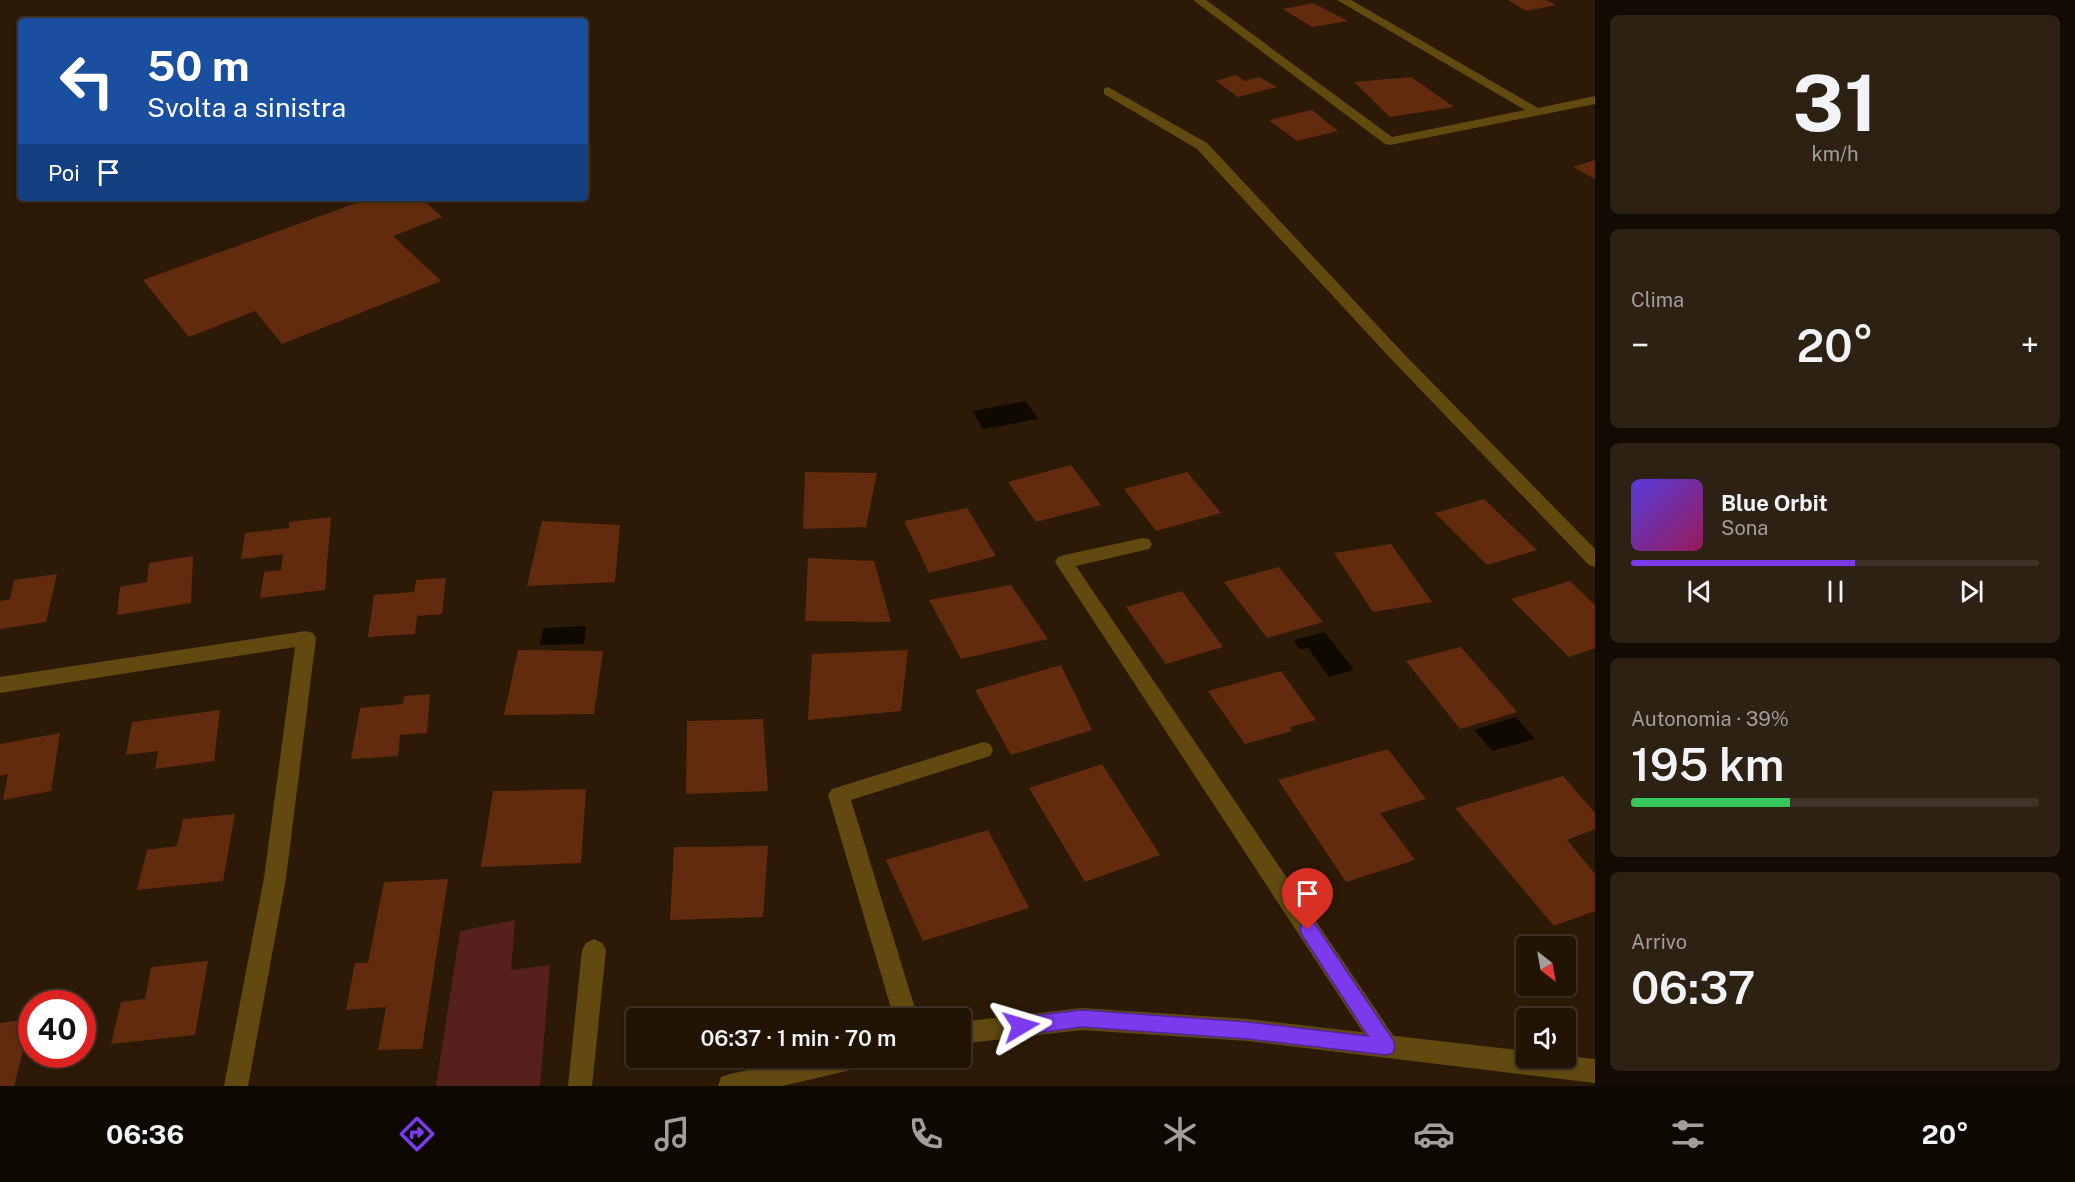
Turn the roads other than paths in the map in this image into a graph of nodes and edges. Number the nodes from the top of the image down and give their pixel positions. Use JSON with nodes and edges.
{"nodes":[{"id":1,"x":1199,"y":0,"type":"edge"},
{"id":2,"x":1343,"y":0,"type":"edge"},
{"id":3,"x":1108,"y":92,"type":"dead end"},
{"id":4,"x":1595,"y":100,"type":"edge"},
{"id":5,"x":1535,"y":111,"type":"junction"},
{"id":6,"x":1143,"y":544,"type":"dead end"},
{"id":7,"x":1595,"y":560,"type":"edge"},
{"id":8,"x":0,"y":685,"type":"edge"},
{"id":9,"x":983,"y":750,"type":"dead end"},
{"id":10,"x":594,"y":950,"type":"dead end"},
{"id":11,"x":903,"y":1008,"type":"edge"},
{"id":12,"x":971,"y":1032,"type":"edge"},
{"id":13,"x":1386,"y":1046,"type":"junction"},
{"id":14,"x":808,"y":1068,"type":"edge"},
{"id":15,"x":1595,"y":1071,"type":"edge"},
{"id":16,"x":236,"y":1086,"type":"edge"},
{"id":17,"x":580,"y":1086,"type":"edge"},
{"id":18,"x":730,"y":1086,"type":"edge"}],
"edges":[{"from":1,"to":5,"type":"street"},
{"from":2,"to":5,"type":"street"},
{"from":3,"to":7,"type":"street"},
{"from":4,"to":5,"type":"street"},
{"from":6,"to":13,"type":"street"},
{"from":8,"to":16,"type":"street"},
{"from":9,"to":11,"type":"street"},
{"from":10,"to":17,"type":"street"},
{"from":12,"to":13,"type":"street"},
{"from":13,"to":15,"type":"street"},
{"from":14,"to":18,"type":"street"}]}
